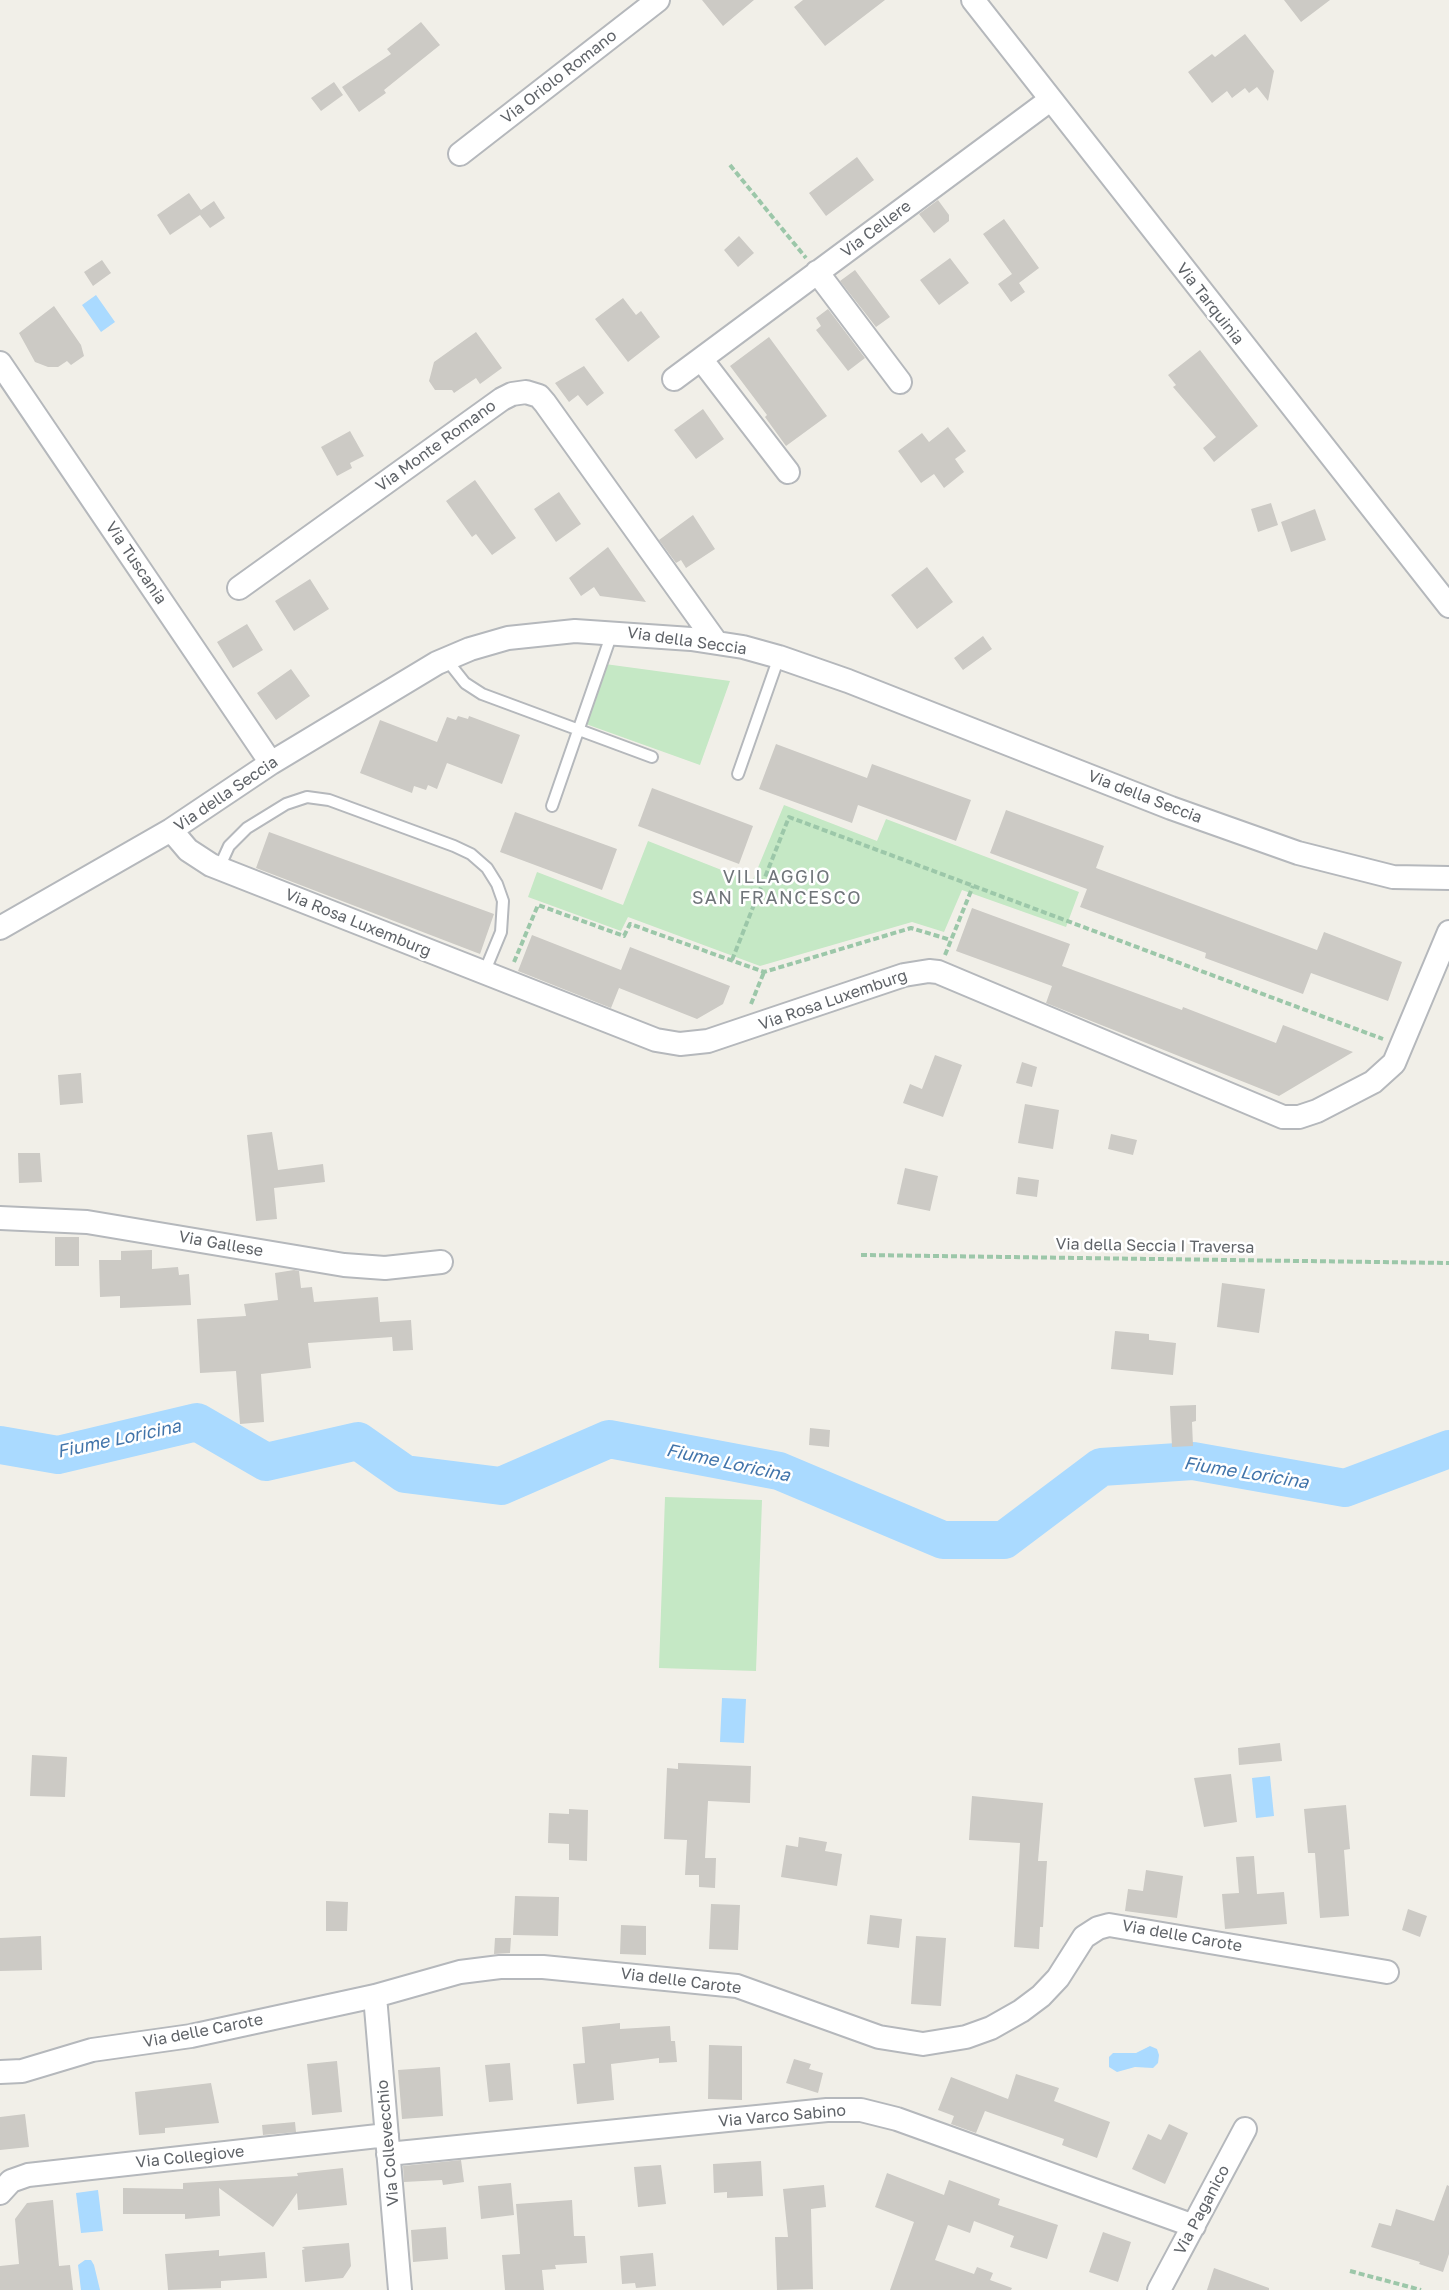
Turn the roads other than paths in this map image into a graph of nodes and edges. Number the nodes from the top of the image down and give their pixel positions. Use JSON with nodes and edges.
{"nodes":[{"id":1,"x":658,"y":0,"type":"edge"},
{"id":2,"x":973,"y":0,"type":"edge"},
{"id":3,"x":1050,"y":100,"type":"junction"},
{"id":4,"x":460,"y":154,"type":"dead end"},
{"id":5,"x":817,"y":272,"type":"junction"},
{"id":6,"x":701,"y":359,"type":"junction"},
{"id":7,"x":0,"y":363,"type":"edge"},
{"id":8,"x":674,"y":380,"type":"dead end"},
{"id":9,"x":900,"y":382,"type":"dead end"},
{"id":10,"x":788,"y":472,"type":"dead end"},
{"id":11,"x":239,"y":588,"type":"dead end"},
{"id":12,"x":1449,"y":606,"type":"edge"},
{"id":13,"x":613,"y":632,"type":"junction"},
{"id":14,"x":716,"y":642,"type":"junction"},
{"id":15,"x":779,"y":657,"type":"junction"},
{"id":16,"x":446,"y":659,"type":"junction"},
{"id":17,"x":578,"y":729,"type":"junction"},
{"id":18,"x":652,"y":757,"type":"dead end"},
{"id":19,"x":271,"y":763,"type":"junction"},
{"id":20,"x":738,"y":774,"type":"dead end"},
{"id":21,"x":552,"y":806,"type":"dead end"},
{"id":22,"x":171,"y":830,"type":"junction"},
{"id":23,"x":219,"y":868,"type":"junction"},
{"id":24,"x":1449,"y":878,"type":"edge"},
{"id":25,"x":0,"y":928,"type":"edge"},
{"id":26,"x":1449,"y":932,"type":"edge"},
{"id":27,"x":484,"y":973,"type":"junction"},
{"id":28,"x":0,"y":1218,"type":"edge"},
{"id":29,"x":441,"y":1262,"type":"dead end"},
{"id":30,"x":1387,"y":1972,"type":"dead end"},
{"id":31,"x":375,"y":1996,"type":"junction"},
{"id":32,"x":0,"y":2072,"type":"edge"},
{"id":33,"x":1245,"y":2129,"type":"dead end"},
{"id":34,"x":388,"y":2144,"type":"junction"},
{"id":35,"x":0,"y":2193,"type":"edge"},
{"id":36,"x":1194,"y":2226,"type":"junction"},
{"id":37,"x":400,"y":2290,"type":"edge"},
{"id":38,"x":1159,"y":2290,"type":"edge"}],
"edges":[{"from":1,"to":4,"type":"street","name":"Via Oriolo Romano"},
{"from":2,"to":3,"type":"street","name":"Via Tarquinia"},
{"from":3,"to":5,"type":"street","name":"Via Cellere"},
{"from":3,"to":12,"type":"street","name":"Via Tarquinia"},
{"from":5,"to":6,"type":"street","name":"Via Cellere"},
{"from":5,"to":9,"type":"street"},
{"from":6,"to":8,"type":"street","name":"Via Cellere"},
{"from":6,"to":10,"type":"street"},
{"from":7,"to":19,"type":"street","name":"Via Tuscania"},
{"from":11,"to":14,"type":"street","name":"Via Monte Romano"},
{"from":13,"to":14,"type":"street","name":"Via della Seccia"},
{"from":13,"to":16,"type":"street","name":"Via della Seccia"},
{"from":13,"to":17,"type":"lane"},
{"from":14,"to":15,"type":"street","name":"Via della Seccia"},
{"from":15,"to":20,"type":"lane"},
{"from":15,"to":24,"type":"street","name":"Via della Seccia"},
{"from":16,"to":17,"type":"lane"},
{"from":16,"to":19,"type":"street","name":"Via della Seccia"},
{"from":17,"to":18,"type":"lane"},
{"from":17,"to":21,"type":"lane"},
{"from":19,"to":22,"type":"street","name":"Via della Seccia"},
{"from":22,"to":23,"type":"street","name":"Via Rosa Luxemburg"},
{"from":22,"to":25,"type":"street","name":"Via della Seccia"},
{"from":23,"to":27,"type":"street","name":"Via Rosa Luxemburg"},
{"from":23,"to":27,"type":"lane"},
{"from":26,"to":27,"type":"street","name":"Via Rosa Luxemburg"},
{"from":28,"to":29,"type":"street","name":"Via Gallese"},
{"from":30,"to":31,"type":"street","name":"Via delle Carote"},
{"from":31,"to":32,"type":"street","name":"Via delle Carote"},
{"from":31,"to":34,"type":"street","name":"Via Collevecchio"},
{"from":33,"to":36,"type":"street","name":"Via Paganico"},
{"from":34,"to":35,"type":"street","name":"Via Collegiove"},
{"from":34,"to":36,"type":"street","name":"Via Varco Sabino"},
{"from":34,"to":37,"type":"street","name":"Via Collevecchio"},
{"from":36,"to":38,"type":"street","name":"Via Paganico"}]}
